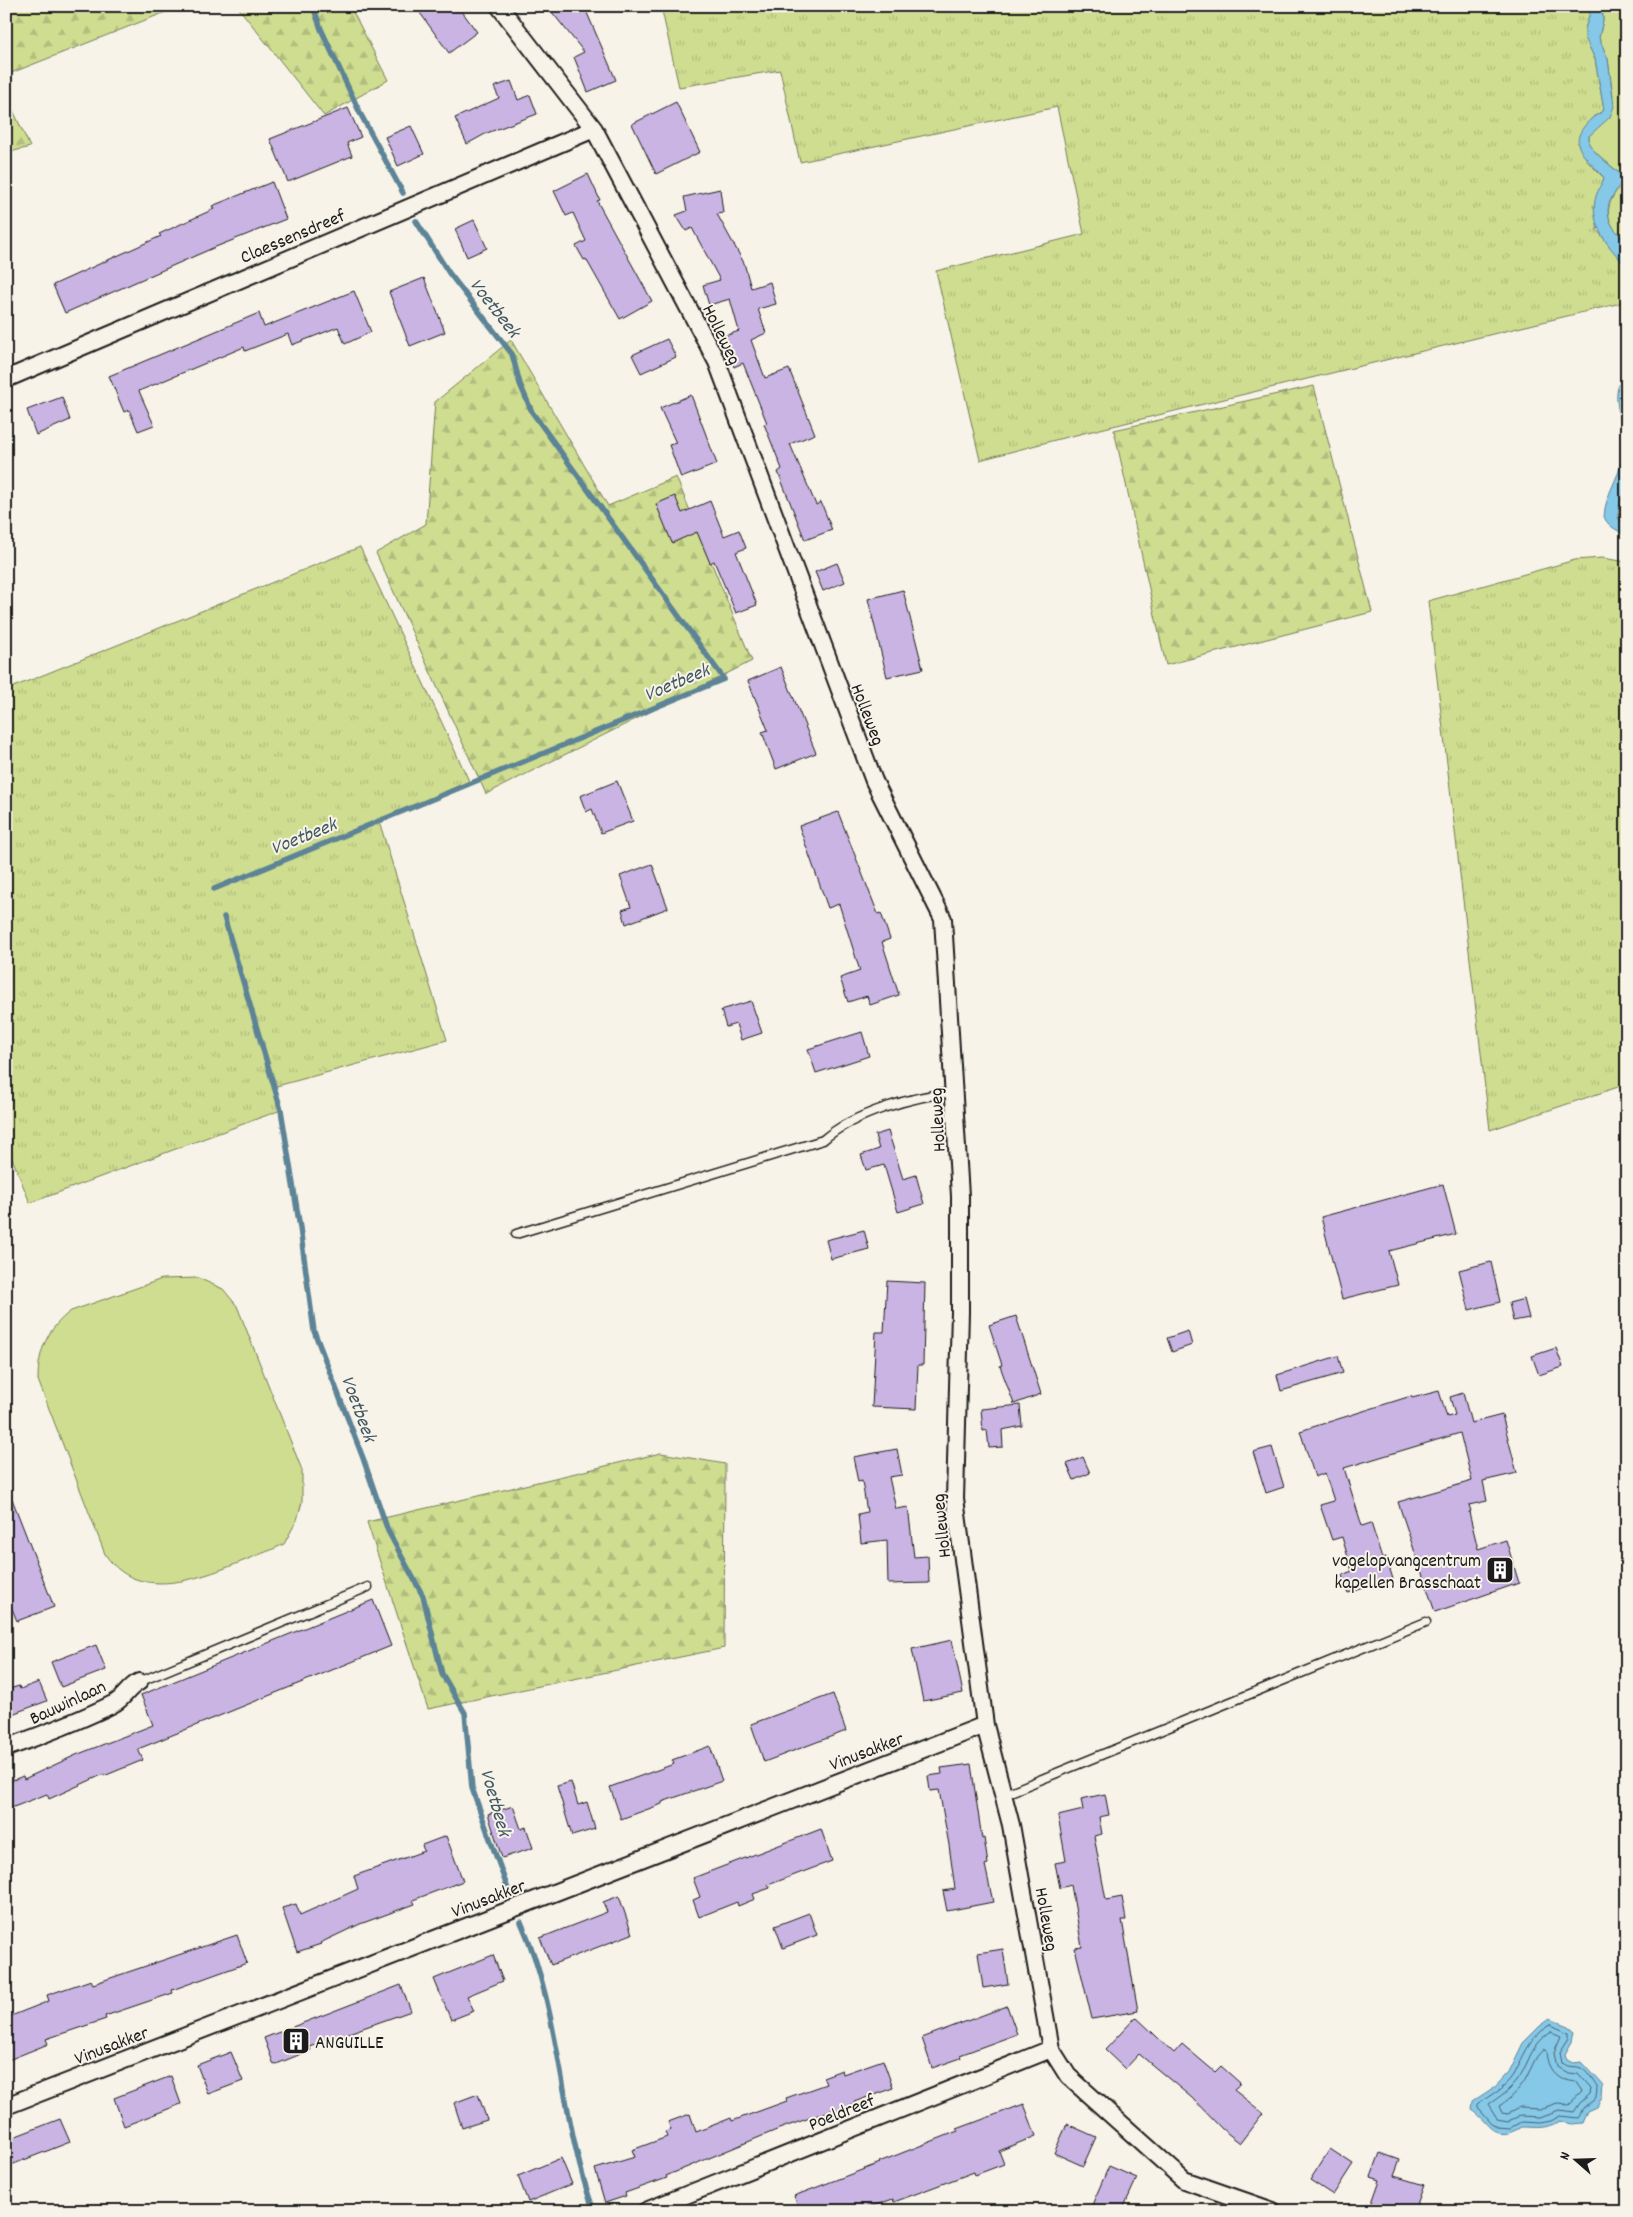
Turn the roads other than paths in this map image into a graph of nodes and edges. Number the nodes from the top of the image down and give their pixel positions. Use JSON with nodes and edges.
{"nodes":[{"id":1,"x":499,"y":6,"type":"edge"},
{"id":2,"x":594,"y":129,"type":"junction"},
{"id":3,"x":6,"y":379,"type":"edge"},
{"id":4,"x":955,"y":1092,"type":"junction"},
{"id":5,"x":516,"y":1234,"type":"dead end"},
{"id":6,"x":368,"y":1587,"type":"dead end"},
{"id":7,"x":1426,"y":1622,"type":"dead end"},
{"id":8,"x":139,"y":1682,"type":"joint"},
{"id":9,"x":985,"y":1725,"type":"junction"},
{"id":10,"x":6,"y":1748,"type":"edge"},
{"id":11,"x":1004,"y":1795,"type":"junction"},
{"id":12,"x":1051,"y":2049,"type":"junction"},
{"id":13,"x":6,"y":2106,"type":"edge"},
{"id":14,"x":646,"y":2211,"type":"edge"},
{"id":15,"x":1273,"y":2211,"type":"edge"}],
"edges":[{"from":1,"to":2,"type":"street","name":"Holleweg"},
{"from":2,"to":3,"type":"street","name":"Claessensdreef"},
{"from":2,"to":4,"type":"street","name":"Holleweg"},
{"from":4,"to":5,"type":"lane"},
{"from":4,"to":9,"type":"street","name":"Holleweg"},
{"from":6,"to":8,"type":"lane"},
{"from":7,"to":11,"type":"lane"},
{"from":8,"to":10,"type":"street","name":"Bauwinlaan"},
{"from":9,"to":11,"type":"street","name":"Holleweg"},
{"from":9,"to":13,"type":"street","name":"Vinusakker"},
{"from":11,"to":12,"type":"street","name":"Holleweg"},
{"from":12,"to":14,"type":"street","name":"Poeldreef"},
{"from":12,"to":15,"type":"street","name":"Holleweg"}]}
